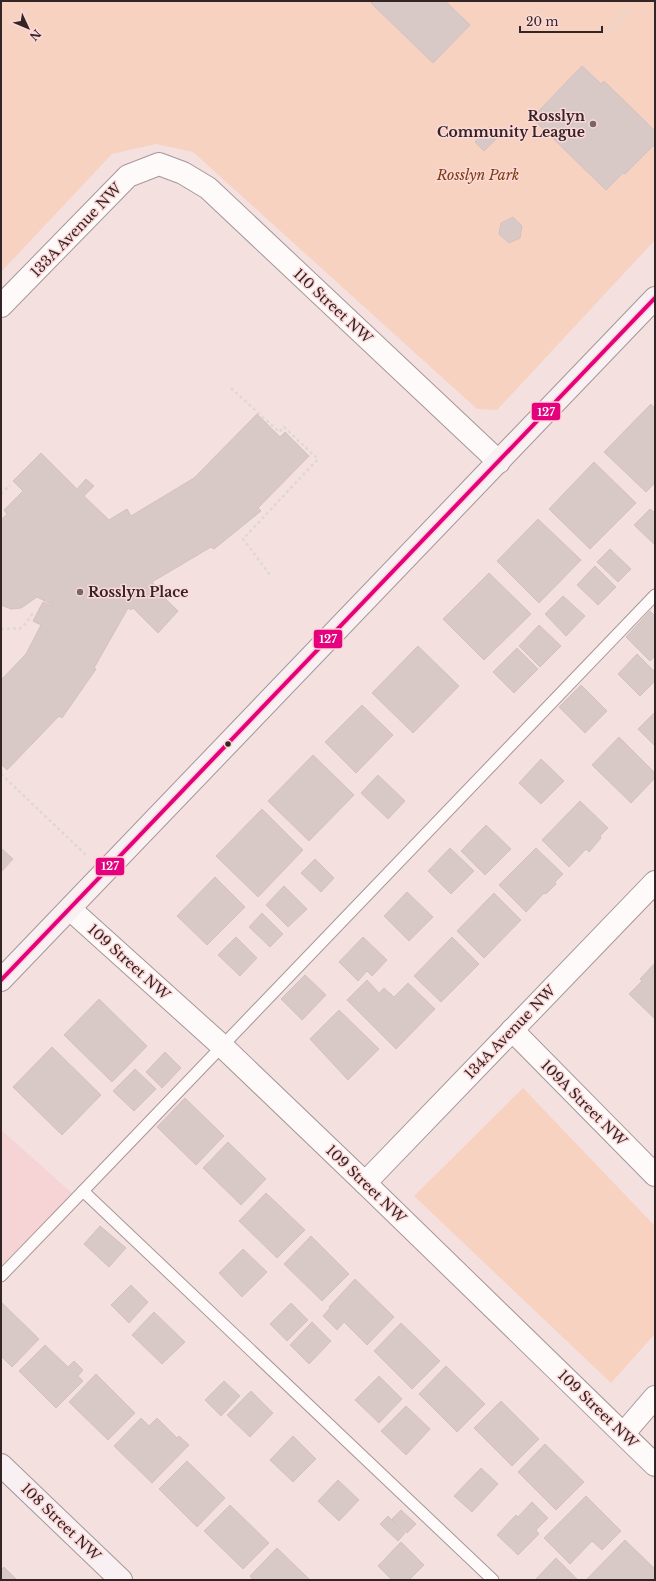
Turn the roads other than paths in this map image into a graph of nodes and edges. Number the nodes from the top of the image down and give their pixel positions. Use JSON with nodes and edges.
{"nodes":[{"id":1,"x":158,"y":164,"type":"joint"},
{"id":2,"x":655,"y":298,"type":"edge"},
{"id":3,"x":1,"y":306,"type":"edge"},
{"id":4,"x":498,"y":462,"type":"junction"},
{"id":5,"x":655,"y":595,"type":"edge"},
{"id":6,"x":655,"y":882,"type":"edge"},
{"id":7,"x":70,"y":909,"type":"junction"},
{"id":8,"x":1,"y":980,"type":"edge"},
{"id":9,"x":512,"y":1030,"type":"junction"},
{"id":10,"x":221,"y":1045,"type":"junction"},
{"id":11,"x":655,"y":1175,"type":"edge"},
{"id":12,"x":365,"y":1183,"type":"junction"},
{"id":13,"x":83,"y":1191,"type":"junction"},
{"id":14,"x":1,"y":1276,"type":"edge"},
{"id":15,"x":655,"y":1397,"type":"edge"},
{"id":16,"x":624,"y":1433,"type":"junction"},
{"id":17,"x":1,"y":1465,"type":"edge"},
{"id":18,"x":655,"y":1465,"type":"edge"},
{"id":19,"x":121,"y":1580,"type":"edge"},
{"id":20,"x":493,"y":1580,"type":"edge"}],
"edges":[{"from":1,"to":3,"type":"street","name":"133A Avenue NW"},
{"from":1,"to":4,"type":"street","name":"110 Street NW"},
{"from":2,"to":4,"type":"street"},
{"from":4,"to":7,"type":"street"},
{"from":5,"to":10,"type":"lane"},
{"from":6,"to":9,"type":"street","name":"134A Avenue NW"},
{"from":7,"to":8,"type":"street"},
{"from":7,"to":10,"type":"street","name":"109 Street NW"},
{"from":9,"to":11,"type":"street","name":"109A Street NW"},
{"from":9,"to":12,"type":"street","name":"134A Avenue NW"},
{"from":10,"to":12,"type":"street","name":"109 Street NW"},
{"from":10,"to":13,"type":"lane"},
{"from":12,"to":16,"type":"street","name":"109 Street NW"},
{"from":13,"to":14,"type":"lane"},
{"from":13,"to":20,"type":"lane"},
{"from":15,"to":16,"type":"street"},
{"from":16,"to":18,"type":"street","name":"109 Street NW"},
{"from":17,"to":19,"type":"street","name":"108 Street NW"}]}
